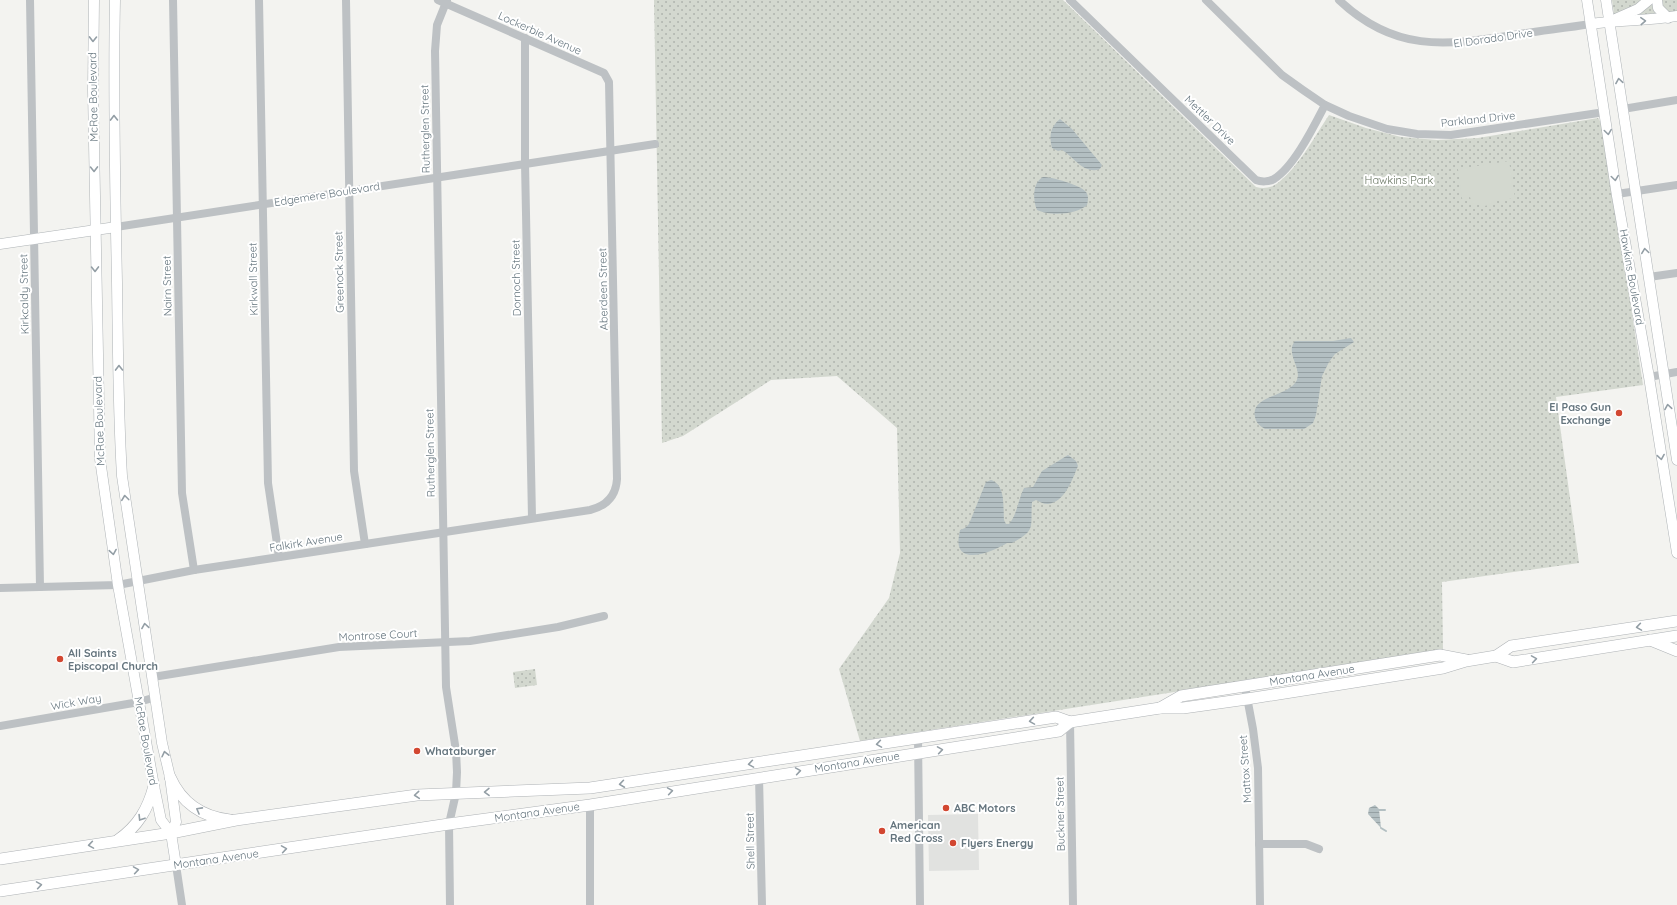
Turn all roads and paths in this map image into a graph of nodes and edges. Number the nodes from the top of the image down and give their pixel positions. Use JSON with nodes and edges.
{"nodes":[{"id":1,"x":30,"y":0,"type":"edge"},
{"id":2,"x":94,"y":0,"type":"edge"},
{"id":3,"x":115,"y":0,"type":"edge"},
{"id":4,"x":173,"y":0,"type":"edge"},
{"id":5,"x":259,"y":0,"type":"edge"},
{"id":6,"x":346,"y":0,"type":"edge"},
{"id":7,"x":1070,"y":0,"type":"edge"},
{"id":8,"x":1206,"y":0,"type":"edge"},
{"id":9,"x":1339,"y":0,"type":"edge"},
{"id":10,"x":1587,"y":0,"type":"edge"},
{"id":11,"x":1606,"y":0,"type":"edge"},
{"id":12,"x":1649,"y":0,"type":"edge"},
{"id":13,"x":1657,"y":0,"type":"edge"},
{"id":14,"x":443,"y":1,"type":"edge"},
{"id":15,"x":1673,"y":17,"type":"edge"},
{"id":16,"x":1609,"y":21,"type":"junction"},
{"id":17,"x":1591,"y":24,"type":"junction"},
{"id":18,"x":525,"y":38,"type":"junction"},
{"id":19,"x":608,"y":80,"type":"joint"},
{"id":20,"x":1677,"y":100,"type":"edge"},
{"id":21,"x":1325,"y":105,"type":"junction"},
{"id":22,"x":1623,"y":109,"type":"junction"},
{"id":23,"x":1605,"y":112,"type":"junction"},
{"id":24,"x":655,"y":144,"type":"dead end"},
{"id":25,"x":612,"y":150,"type":"junction"},
{"id":26,"x":525,"y":163,"type":"junction"},
{"id":27,"x":437,"y":176,"type":"junction"},
{"id":28,"x":1677,"y":185,"type":"edge"},
{"id":29,"x":349,"y":190,"type":"junction"},
{"id":30,"x":1636,"y":192,"type":"junction"},
{"id":31,"x":1617,"y":194,"type":"junction"},
{"id":32,"x":263,"y":204,"type":"junction"},
{"id":33,"x":177,"y":218,"type":"junction"},
{"id":34,"x":116,"y":227,"type":"junction"},
{"id":35,"x":94,"y":230,"type":"junction"},
{"id":36,"x":34,"y":239,"type":"junction"},
{"id":37,"x":0,"y":244,"type":"edge"},
{"id":38,"x":1677,"y":273,"type":"edge"},
{"id":39,"x":1649,"y":277,"type":"junction"},
{"id":40,"x":1677,"y":372,"type":"edge"},
{"id":41,"x":1663,"y":375,"type":"junction"},
{"id":42,"x":1649,"y":377,"type":"junction"},
{"id":43,"x":1677,"y":460,"type":"edge"},
{"id":44,"x":611,"y":497,"type":"joint"},
{"id":45,"x":1673,"y":499,"type":"edge"},
{"id":46,"x":532,"y":518,"type":"junction"},
{"id":47,"x":442,"y":532,"type":"junction"},
{"id":48,"x":365,"y":544,"type":"junction"},
{"id":49,"x":1677,"y":553,"type":"edge"},
{"id":50,"x":280,"y":557,"type":"junction"},
{"id":51,"x":194,"y":570,"type":"junction"},
{"id":52,"x":138,"y":581,"type":"junction"},
{"id":53,"x":118,"y":584,"type":"junction"},
{"id":54,"x":40,"y":587,"type":"junction"},
{"id":55,"x":0,"y":588,"type":"edge"},
{"id":56,"x":604,"y":616,"type":"dead end"},
{"id":57,"x":1677,"y":621,"type":"edge"},
{"id":58,"x":1677,"y":636,"type":"edge"},
{"id":59,"x":1650,"y":640,"type":"junction"},
{"id":60,"x":445,"y":643,"type":"junction"},
{"id":61,"x":1677,"y":651,"type":"edge"},
{"id":62,"x":1496,"y":656,"type":"junction"},
{"id":63,"x":1462,"y":660,"type":"junction"},
{"id":64,"x":153,"y":677,"type":"junction"},
{"id":65,"x":156,"y":696,"type":"junction"},
{"id":66,"x":1247,"y":696,"type":"junction"},
{"id":67,"x":139,"y":702,"type":"junction"},
{"id":68,"x":1163,"y":706,"type":"junction"},
{"id":69,"x":1070,"y":722,"type":"junction"},
{"id":70,"x":0,"y":726,"type":"edge"},
{"id":71,"x":918,"y":738,"type":"junction"},
{"id":72,"x":918,"y":753,"type":"junction"},
{"id":73,"x":170,"y":777,"type":"junction"},
{"id":74,"x":759,"y":777,"type":"junction"},
{"id":75,"x":154,"y":786,"type":"junction"},
{"id":76,"x":456,"y":793,"type":"junction"},
{"id":77,"x":590,"y":805,"type":"junction"},
{"id":78,"x":236,"y":820,"type":"junction"},
{"id":79,"x":449,"y":824,"type":"junction"},
{"id":80,"x":171,"y":833,"type":"junction"},
{"id":81,"x":116,"y":841,"type":"junction"},
{"id":82,"x":1259,"y":844,"type":"junction"},
{"id":83,"x":1319,"y":849,"type":"dead end"},
{"id":84,"x":0,"y":859,"type":"edge"},
{"id":85,"x":176,"y":865,"type":"junction"},
{"id":86,"x":0,"y":891,"type":"edge"},
{"id":87,"x":182,"y":905,"type":"edge"},
{"id":88,"x":450,"y":905,"type":"edge"},
{"id":89,"x":590,"y":905,"type":"edge"},
{"id":90,"x":762,"y":905,"type":"edge"},
{"id":91,"x":920,"y":905,"type":"edge"},
{"id":92,"x":1073,"y":905,"type":"edge"},
{"id":93,"x":1260,"y":905,"type":"edge"}],
"edges":[{"from":1,"to":36,"type":"street","name":"Kirkcaldy Street"},
{"from":2,"to":35,"type":"main road","name":"McRae Boulevard","one_way":true},
{"from":34,"to":3,"type":"main road","name":"McRae Boulevard","one_way":true},
{"from":4,"to":33,"type":"street","name":"Nairn Street"},
{"from":5,"to":32,"type":"street","name":"Kirkwall Street"},
{"from":6,"to":29,"type":"street","name":"Greenock Street"},
{"from":7,"to":21,"type":"street","name":"Mettler Drive"},
{"from":8,"to":21,"type":"street","name":"Parkland Drive"},
{"from":9,"to":17,"type":"street","name":"El Dorado Drive"},
{"from":10,"to":17,"type":"main road","name":"Hawkins Boulevard"},
{"from":11,"to":16,"type":"main road","name":"Hawkins Boulevard"},
{"from":12,"to":16,"type":"main road"},
{"from":13,"to":15,"type":"main road"},
{"from":14,"to":18,"type":"street","name":"Lockerbie Avenue"},
{"from":14,"to":27,"type":"street","name":"Rutherglen Street"},
{"from":16,"to":15,"type":"main road","one_way":true},
{"from":16,"to":17,"type":"main road","name":"El Dorado Drive"},
{"from":22,"to":16,"type":"main road","name":"Hawkins Boulevard","one_way":true},
{"from":17,"to":23,"type":"main road","name":"Hawkins Boulevard"},
{"from":18,"to":19,"type":"street","name":"Lockerbie Avenue"},
{"from":18,"to":26,"type":"street","name":"Dornoch Street"},
{"from":19,"to":25,"type":"street","name":"Aberdeen Street"},
{"from":20,"to":22,"type":"street"},
{"from":21,"to":23,"type":"street","name":"Parkland Drive"},
{"from":22,"to":30,"type":"main road","name":"Hawkins Boulevard"},
{"from":23,"to":31,"type":"main road","name":"Hawkins Boulevard","one_way":true},
{"from":24,"to":25,"type":"street","name":"Edgemere Boulevard"},
{"from":25,"to":26,"type":"street","name":"Edgemere Boulevard"},
{"from":25,"to":44,"type":"street","name":"Aberdeen Street"},
{"from":26,"to":27,"type":"street","name":"Edgemere Boulevard"},
{"from":26,"to":46,"type":"street","name":"Dornoch Street"},
{"from":27,"to":29,"type":"street","name":"Edgemere Boulevard"},
{"from":27,"to":47,"type":"street","name":"Rutherglen Street"},
{"from":28,"to":30,"type":"street"},
{"from":29,"to":32,"type":"street","name":"Edgemere Boulevard"},
{"from":29,"to":48,"type":"street","name":"Greenock Street"},
{"from":30,"to":31,"type":"street"},
{"from":39,"to":30,"type":"main road","name":"Hawkins Boulevard","one_way":true},
{"from":31,"to":42,"type":"main road","name":"Hawkins Boulevard"},
{"from":32,"to":33,"type":"street","name":"Edgemere Boulevard"},
{"from":32,"to":50,"type":"street","name":"Kirkwall Street"},
{"from":33,"to":34,"type":"street","name":"Edgemere Boulevard"},
{"from":33,"to":51,"type":"street","name":"Nairn Street"},
{"from":34,"to":35,"type":"main road","name":"Edgemere Boulevard"},
{"from":52,"to":34,"type":"main road","name":"McRae Boulevard","one_way":true},
{"from":35,"to":36,"type":"main road","name":"Edgemere Boulevard"},
{"from":35,"to":53,"type":"main road","name":"McRae Boulevard","one_way":true},
{"from":36,"to":37,"type":"main road","name":"Edgemere Boulevard"},
{"from":36,"to":54,"type":"street","name":"Kirkcaldy Street"},
{"from":38,"to":39,"type":"street"},
{"from":39,"to":41,"type":"main road","name":"Hawkins Boulevard"},
{"from":40,"to":41,"type":"street"},
{"from":41,"to":42,"type":"street"},
{"from":43,"to":41,"type":"main road","name":"Hawkins Boulevard","one_way":true},
{"from":42,"to":45,"type":"main road","name":"Hawkins Boulevard","one_way":true},
{"from":44,"to":46,"type":"street","name":"Falkirk Avenue"},
{"from":45,"to":49,"type":"main road","name":"Hawkins Boulevard"},
{"from":46,"to":47,"type":"street","name":"Falkirk Avenue"},
{"from":47,"to":48,"type":"street","name":"Falkirk Avenue"},
{"from":47,"to":60,"type":"street","name":"Rutherglen Street"},
{"from":48,"to":50,"type":"street","name":"Falkirk Avenue"},
{"from":50,"to":51,"type":"street","name":"Falkirk Avenue"},
{"from":51,"to":52,"type":"street","name":"Falkirk Avenue"},
{"from":52,"to":53,"type":"street","name":"Falkirk Avenue"},
{"from":64,"to":52,"type":"main road","name":"McRae Boulevard","one_way":true},
{"from":53,"to":54,"type":"street","name":"Falkirk Avenue"},
{"from":53,"to":67,"type":"main road","name":"McRae Boulevard"},
{"from":54,"to":55,"type":"street","name":"Falkirk Avenue"},
{"from":56,"to":60,"type":"street","name":"Montrose Court"},
{"from":57,"to":62,"type":"highway","name":"Montana Avenue","one_way":true},
{"from":58,"to":59,"type":"highway","name":"Montana Avenue"},
{"from":59,"to":61,"type":"highway"},
{"from":62,"to":59,"type":"highway","name":"Montana Avenue","one_way":true},
{"from":60,"to":64,"type":"street","name":"Montrose Court"},
{"from":60,"to":76,"type":"street","name":"Rutherglen Street"},
{"from":62,"to":63,"type":"highway","name":"Montana Avenue"},
{"from":63,"to":66,"type":"highway","name":"Montana Avenue"},
{"from":63,"to":68,"type":"highway","name":"Montana Avenue"},
{"from":64,"to":65,"type":"main road","name":"McRae Boulevard"},
{"from":65,"to":67,"type":"street","name":"Wick Way"},
{"from":73,"to":65,"type":"main road","name":"McRae Boulevard","one_way":true},
{"from":66,"to":68,"type":"highway","name":"Montana Avenue"},
{"from":66,"to":82,"type":"street","name":"Mattox Street"},
{"from":67,"to":70,"type":"street","name":"Wick Way"},
{"from":67,"to":75,"type":"main road","name":"McRae Boulevard"},
{"from":68,"to":69,"type":"highway","name":"Montana Avenue"},
{"from":69,"to":71,"type":"highway","name":"Montana Avenue","one_way":true},
{"from":72,"to":69,"type":"highway","name":"Montana Avenue","one_way":true},
{"from":69,"to":92,"type":"street","name":"Buckner Street"},
{"from":71,"to":72,"type":"street"},
{"from":71,"to":76,"type":"highway","name":"Montana Avenue","one_way":true},
{"from":74,"to":72,"type":"highway","name":"Montana Avenue","one_way":true},
{"from":72,"to":91,"type":"street"},
{"from":78,"to":73,"type":"highway","one_way":true},
{"from":73,"to":80,"type":"main road","name":"McRae Boulevard"},
{"from":77,"to":74,"type":"highway","name":"Montana Avenue","one_way":true},
{"from":74,"to":90,"type":"street","name":"Shell Street"},
{"from":75,"to":80,"type":"main road","name":"McRae Boulevard"},
{"from":75,"to":81,"type":"highway","one_way":true},
{"from":76,"to":78,"type":"highway","name":"Montana Avenue","one_way":true},
{"from":76,"to":79,"type":"street","name":"Rutherglen Street"},
{"from":77,"to":79,"type":"highway","name":"Montana Avenue"},
{"from":77,"to":89,"type":"street"},
{"from":78,"to":80,"type":"highway","name":"Montana Avenue"},
{"from":85,"to":79,"type":"highway","name":"Montana Avenue","one_way":true},
{"from":79,"to":88,"type":"street","name":"Rutherglen Street"},
{"from":80,"to":81,"type":"highway","name":"Montana Avenue"},
{"from":80,"to":85,"type":"main road","name":"McRae Boulevard"},
{"from":81,"to":84,"type":"highway","name":"Montana Avenue","one_way":true},
{"from":82,"to":83,"type":"street"},
{"from":82,"to":93,"type":"street","name":"Mattox Street"},
{"from":86,"to":85,"type":"highway","name":"Montana Avenue","one_way":true},
{"from":85,"to":87,"type":"street"}]}
